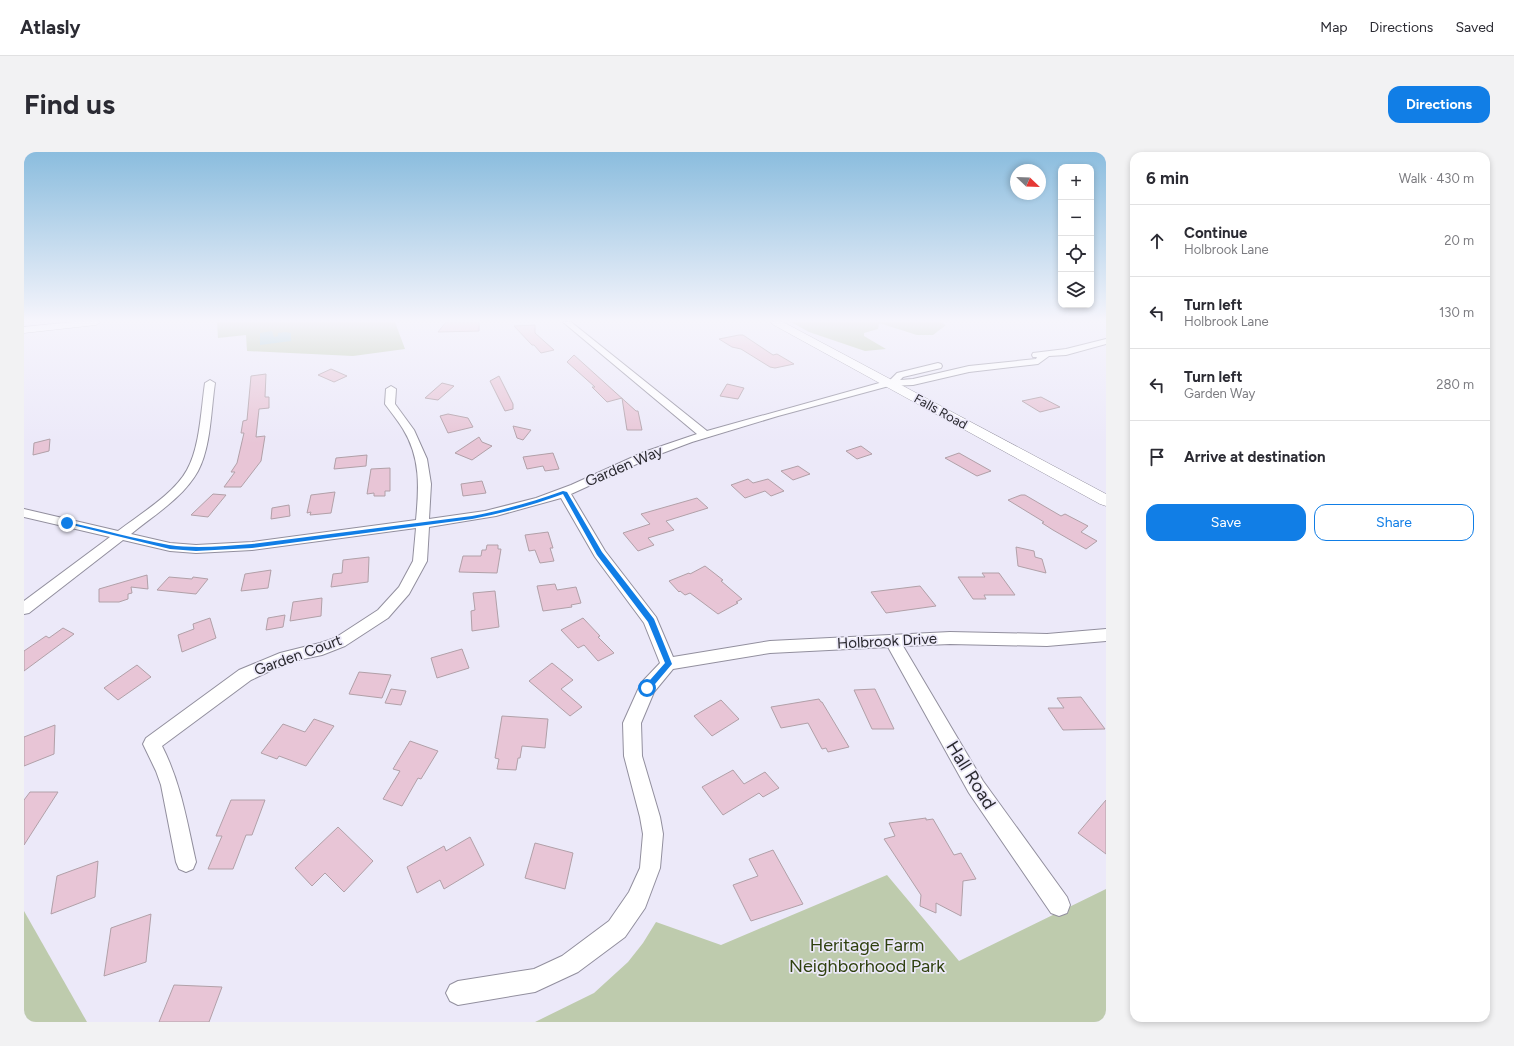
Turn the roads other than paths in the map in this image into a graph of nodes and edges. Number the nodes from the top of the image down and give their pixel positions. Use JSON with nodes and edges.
{"nodes":[{"id":1,"x":617,"y":363,"type":"edge"},
{"id":2,"x":851,"y":363,"type":"edge"},
{"id":3,"x":957,"y":363,"type":"edge"},
{"id":4,"x":1024,"y":363,"type":"edge"},
{"id":5,"x":210,"y":383,"type":"dead end"},
{"id":6,"x":889,"y":383,"type":"junction"},
{"id":7,"x":391,"y":389,"type":"dead end"},
{"id":8,"x":704,"y":434,"type":"junction"},
{"id":9,"x":564,"y":492,"type":"junction"},
{"id":10,"x":1106,"y":501,"type":"edge"},
{"id":11,"x":24,"y":513,"type":"edge"},
{"id":12,"x":423,"y":523,"type":"junction"},
{"id":13,"x":120,"y":536,"type":"junction"},
{"id":14,"x":24,"y":609,"type":"edge"},
{"id":15,"x":1106,"y":635,"type":"edge"},
{"id":16,"x":892,"y":640,"type":"junction"},
{"id":17,"x":668,"y":664,"type":"junction"},
{"id":18,"x":186,"y":862,"type":"dead end"},
{"id":19,"x":1059,"y":905,"type":"dead end"},
{"id":20,"x":458,"y":993,"type":"dead end"}],
"edges":[{"from":1,"to":8,"type":"street"},
{"from":2,"to":6,"type":"main road","name":"Falls Road"},
{"from":3,"to":6,"type":"street"},
{"from":4,"to":6,"type":"street"},
{"from":5,"to":13,"type":"street"},
{"from":6,"to":8,"type":"street","name":"Garden Way"},
{"from":6,"to":10,"type":"main road","name":"Falls Road"},
{"from":7,"to":12,"type":"street","name":"Garden Court"},
{"from":8,"to":9,"type":"street","name":"Garden Way"},
{"from":9,"to":12,"type":"street","name":"Garden Way"},
{"from":9,"to":17,"type":"street"},
{"from":11,"to":13,"type":"street","name":"Garden Way"},
{"from":12,"to":13,"type":"street","name":"Garden Way"},
{"from":12,"to":18,"type":"street","name":"Garden Court"},
{"from":13,"to":14,"type":"street"},
{"from":15,"to":16,"type":"street","name":"Holbrook Drive"},
{"from":16,"to":17,"type":"street","name":"Holbrook Drive"},
{"from":16,"to":19,"type":"street","name":"Hall Road"},
{"from":17,"to":20,"type":"street"}]}
